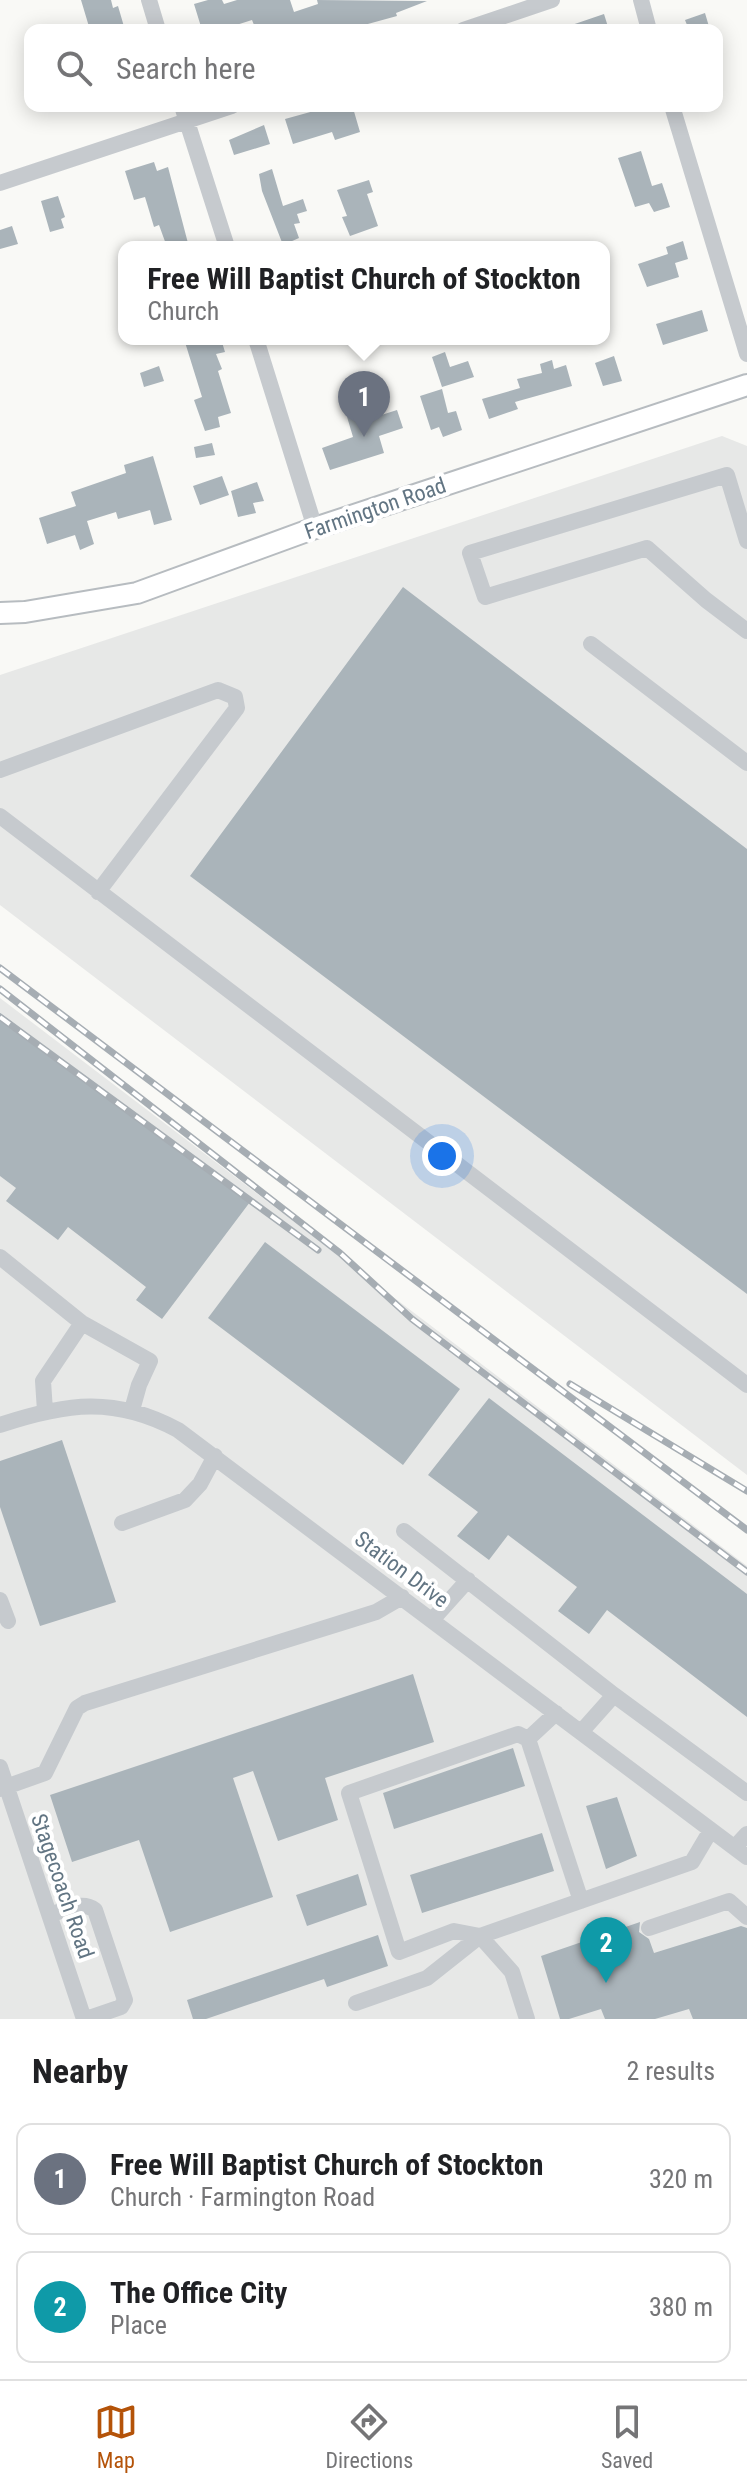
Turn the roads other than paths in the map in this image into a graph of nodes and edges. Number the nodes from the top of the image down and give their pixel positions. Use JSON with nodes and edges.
{"nodes":[{"id":1,"x":149,"y":0,"type":"edge"},
{"id":2,"x":552,"y":0,"type":"edge"},
{"id":3,"x":641,"y":0,"type":"edge"},
{"id":4,"x":156,"y":24,"type":"edge"},
{"id":5,"x":481,"y":24,"type":"edge"},
{"id":6,"x":647,"y":24,"type":"edge"},
{"id":7,"x":674,"y":112,"type":"edge"},
{"id":8,"x":184,"y":113,"type":"edge"},
{"id":9,"x":0,"y":183,"type":"edge"},
{"id":10,"x":225,"y":241,"type":"edge"},
{"id":11,"x":258,"y":345,"type":"edge"},
{"id":12,"x":747,"y":354,"type":"edge"},
{"id":13,"x":747,"y":385,"type":"edge"},
{"id":14,"x":315,"y":528,"type":"junction"},
{"id":15,"x":747,"y":541,"type":"edge"},
{"id":16,"x":0,"y":613,"type":"edge"},
{"id":17,"x":747,"y":631,"type":"edge"},
{"id":18,"x":591,"y":644,"type":"dead end"},
{"id":19,"x":747,"y":763,"type":"edge"},
{"id":20,"x":0,"y":770,"type":"edge"},
{"id":21,"x":0,"y":816,"type":"edge"},
{"id":22,"x":98,"y":892,"type":"junction"},
{"id":23,"x":0,"y":1257,"type":"edge"},
{"id":24,"x":82,"y":1323,"type":"junction"},
{"id":25,"x":747,"y":1385,"type":"edge"},
{"id":26,"x":132,"y":1410,"type":"junction"},
{"id":27,"x":45,"y":1411,"type":"junction"},
{"id":28,"x":0,"y":1425,"type":"edge"},
{"id":29,"x":215,"y":1456,"type":"junction"},
{"id":30,"x":122,"y":1523,"type":"dead end"},
{"id":31,"x":404,"y":1531,"type":"dead end"},
{"id":32,"x":468,"y":1580,"type":"junction"},
{"id":33,"x":402,"y":1597,"type":"junction"},
{"id":34,"x":0,"y":1600,"type":"edge"},
{"id":35,"x":432,"y":1620,"type":"junction"},
{"id":36,"x":8,"y":1621,"type":"dead end"},
{"id":37,"x":614,"y":1695,"type":"junction"},
{"id":38,"x":556,"y":1713,"type":"junction"},
{"id":39,"x":581,"y":1732,"type":"junction"},
{"id":40,"x":528,"y":1739,"type":"junction"},
{"id":41,"x":0,"y":1767,"type":"edge"},
{"id":42,"x":3,"y":1788,"type":"edge"},
{"id":43,"x":747,"y":1793,"type":"edge"},
{"id":44,"x":711,"y":1830,"type":"junction"},
{"id":45,"x":747,"y":1834,"type":"edge"},
{"id":46,"x":741,"y":1852,"type":"edge"},
{"id":47,"x":581,"y":1901,"type":"junction"},
{"id":48,"x":50,"y":1915,"type":"junction"},
{"id":49,"x":747,"y":1917,"type":"edge"},
{"id":50,"x":649,"y":1928,"type":"dead end"},
{"id":51,"x":480,"y":1936,"type":"junction"},
{"id":52,"x":356,"y":2003,"type":"dead end"},
{"id":53,"x":85,"y":2019,"type":"edge"},
{"id":54,"x":527,"y":2019,"type":"edge"}],
"edges":[{"from":1,"to":4,"type":"street"},
{"from":2,"to":5,"type":"street"},
{"from":3,"to":6,"type":"street"},
{"from":7,"to":12,"type":"street"},
{"from":8,"to":9,"type":"street"},
{"from":8,"to":10,"type":"street"},
{"from":11,"to":14,"type":"street"},
{"from":13,"to":14,"type":"main road","name":"Farmington Road"},
{"from":14,"to":16,"type":"main road","name":"Farmington Road"},
{"from":15,"to":17,"type":"street"},
{"from":18,"to":19,"type":"street"},
{"from":20,"to":22,"type":"street"},
{"from":21,"to":22,"type":"street"},
{"from":22,"to":25,"type":"street"},
{"from":23,"to":24,"type":"street"},
{"from":24,"to":26,"type":"street"},
{"from":24,"to":27,"type":"street"},
{"from":26,"to":27,"type":"street","name":"Station Drive"},
{"from":26,"to":29,"type":"street","name":"Station Drive"},
{"from":27,"to":28,"type":"street","name":"Station Drive"},
{"from":29,"to":30,"type":"street"},
{"from":29,"to":33,"type":"street","name":"Station Drive"},
{"from":31,"to":32,"type":"street"},
{"from":32,"to":35,"type":"street"},
{"from":32,"to":37,"type":"street"},
{"from":33,"to":35,"type":"street","name":"Station Drive"},
{"from":33,"to":42,"type":"street"},
{"from":34,"to":36,"type":"street"},
{"from":35,"to":38,"type":"street","name":"Station Drive"},
{"from":37,"to":39,"type":"street"},
{"from":37,"to":43,"type":"street"},
{"from":38,"to":39,"type":"street","name":"Station Drive"},
{"from":38,"to":40,"type":"street"},
{"from":39,"to":44,"type":"street","name":"Station Drive"},
{"from":40,"to":47,"type":"street"},
{"from":40,"to":51,"type":"street"},
{"from":41,"to":42,"type":"street","name":"Stagecoach Road"},
{"from":42,"to":48,"type":"street","name":"Stagecoach Road"},
{"from":44,"to":46,"type":"street","name":"Station Drive"},
{"from":44,"to":47,"type":"street"},
{"from":45,"to":46,"type":"street"},
{"from":47,"to":51,"type":"street"},
{"from":48,"to":53,"type":"street","name":"Stagecoach Road"},
{"from":48,"to":53,"type":"street"},
{"from":49,"to":50,"type":"street"},
{"from":51,"to":52,"type":"street"},
{"from":51,"to":54,"type":"street"}]}
